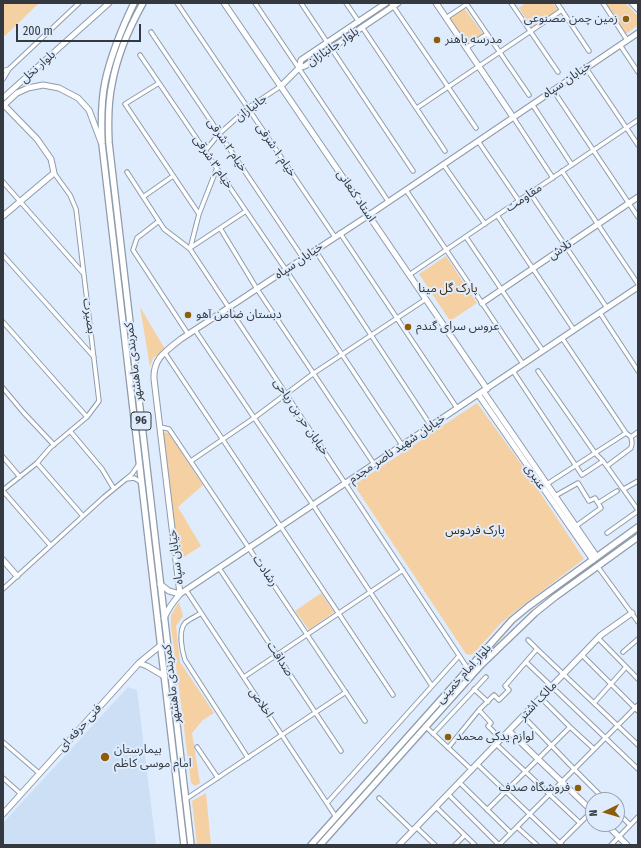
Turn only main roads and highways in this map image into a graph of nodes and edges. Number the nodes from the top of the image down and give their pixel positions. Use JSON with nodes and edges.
{"nodes":[{"id":1,"x":134,"y":3,"type":"edge"},
{"id":2,"x":143,"y":3,"type":"edge"},
{"id":3,"x":638,"y":528,"type":"edge"},
{"id":4,"x":638,"y":537,"type":"edge"},
{"id":5,"x":512,"y":620,"type":"junction"},
{"id":6,"x":521,"y":627,"type":"junction"},
{"id":7,"x":505,"y":628,"type":"junction"},
{"id":8,"x":512,"y":636,"type":"junction"},
{"id":9,"x":326,"y":829,"type":"junction"},
{"id":10,"x":184,"y":845,"type":"edge"},
{"id":11,"x":191,"y":845,"type":"edge"},
{"id":12,"x":306,"y":845,"type":"edge"},
{"id":13,"x":311,"y":845,"type":"edge"},
{"id":14,"x":321,"y":845,"type":"edge"}],
"edges":[{"from":1,"to":10,"type":"main road","name":"کمربندی ماهشهر","number":"96"},
{"from":2,"to":11,"type":"main road","name":"کمربندی ماهشهر","number":"96"},
{"from":3,"to":5,"type":"main road","name":"بلوار امام خمینی"},
{"from":4,"to":6,"type":"main road","name":"بلوار امام خمینی"},
{"from":5,"to":6,"type":"main road"},
{"from":5,"to":7,"type":"main road","name":"بلوار امام خمینی"},
{"from":6,"to":8,"type":"main road","name":"بلوار امام خمینی"},
{"from":7,"to":8,"type":"main road"},
{"from":7,"to":9,"type":"main road","name":"بلوار امام خمینی"},
{"from":8,"to":14,"type":"main road","name":"بلوار امام خمینی"},
{"from":9,"to":12,"type":"main road"},
{"from":9,"to":13,"type":"main road","name":"بلوار امام خمینی"}]}
